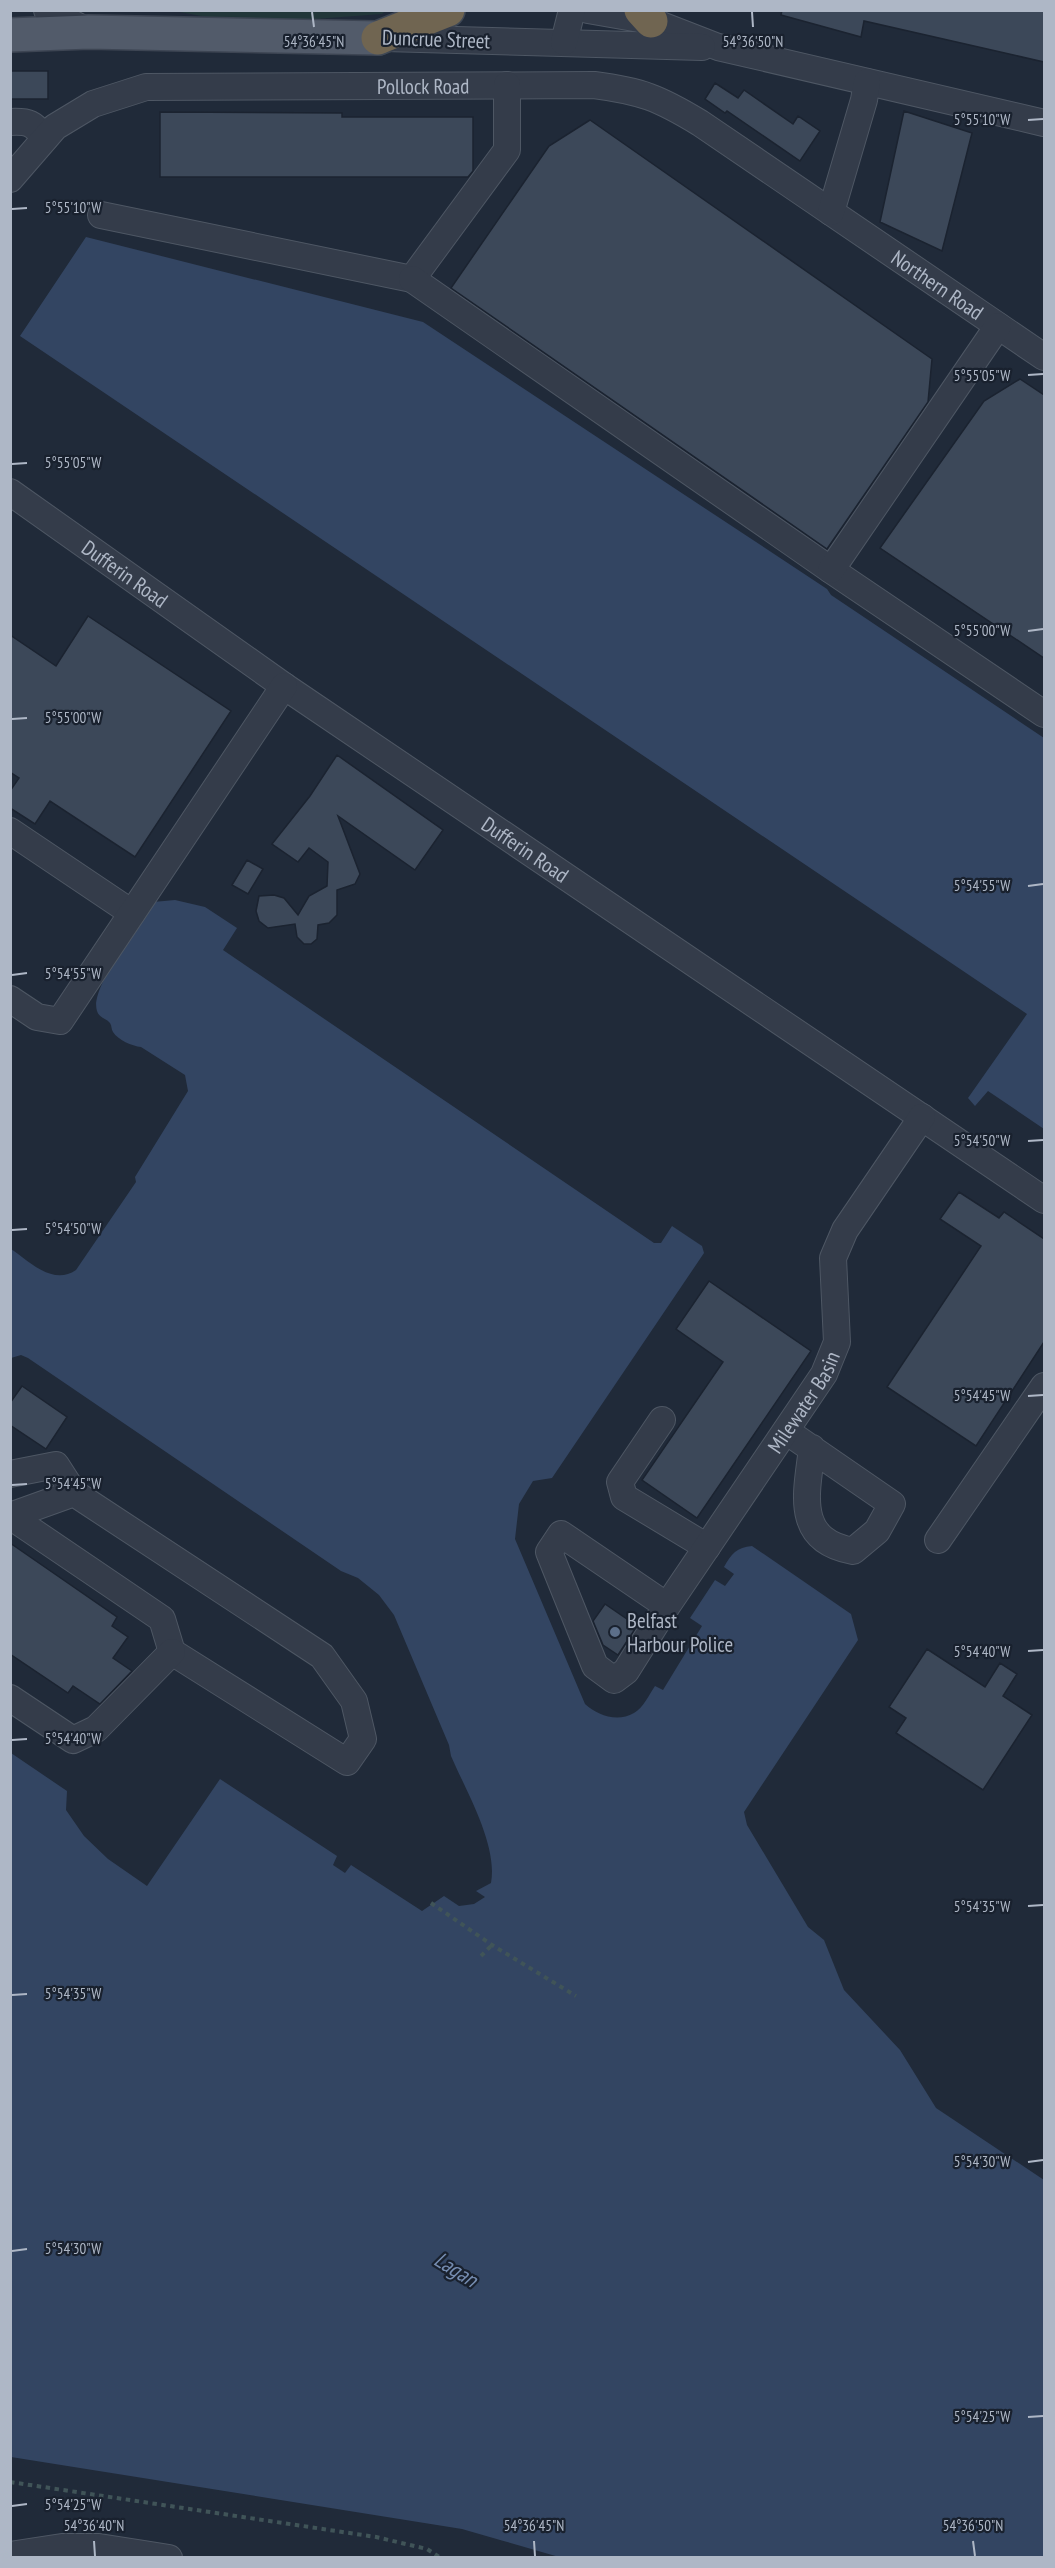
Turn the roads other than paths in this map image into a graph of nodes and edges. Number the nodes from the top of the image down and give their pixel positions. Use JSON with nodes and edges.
{"nodes":[{"id":1,"x":47,"y":10,"type":"edge"},
{"id":2,"x":448,"y":10,"type":"edge"},
{"id":3,"x":572,"y":10,"type":"edge"},
{"id":4,"x":588,"y":10,"type":"edge"},
{"id":5,"x":646,"y":16,"type":"edge"},
{"id":6,"x":89,"y":32,"type":"junction"},
{"id":7,"x":10,"y":35,"type":"edge"},
{"id":8,"x":378,"y":38,"type":"junction"},
{"id":9,"x":564,"y":42,"type":"junction"},
{"id":10,"x":717,"y":47,"type":"junction"},
{"id":11,"x":867,"y":82,"type":"junction"},
{"id":12,"x":507,"y":85,"type":"junction"},
{"id":13,"x":10,"y":122,"type":"edge"},
{"id":14,"x":1044,"y":123,"type":"edge"},
{"id":15,"x":45,"y":138,"type":"junction"},
{"id":16,"x":10,"y":179,"type":"edge"},
{"id":17,"x":831,"y":212,"type":"junction"},
{"id":18,"x":101,"y":215,"type":"dead end"},
{"id":19,"x":412,"y":279,"type":"junction"},
{"id":20,"x":998,"y":326,"type":"junction"},
{"id":21,"x":1044,"y":357,"type":"edge"},
{"id":22,"x":10,"y":492,"type":"edge"},
{"id":23,"x":831,"y":570,"type":"junction"},
{"id":24,"x":284,"y":686,"type":"junction"},
{"id":25,"x":1044,"y":714,"type":"edge"},
{"id":26,"x":10,"y":831,"type":"edge"},
{"id":27,"x":132,"y":913,"type":"junction"},
{"id":28,"x":10,"y":999,"type":"edge"},
{"id":29,"x":922,"y":1117,"type":"junction"},
{"id":30,"x":1044,"y":1200,"type":"edge"},
{"id":31,"x":1044,"y":1386,"type":"edge"},
{"id":32,"x":662,"y":1420,"type":"dead end"},
{"id":33,"x":786,"y":1431,"type":"junction"},
{"id":34,"x":812,"y":1448,"type":"dead end"},
{"id":35,"x":10,"y":1474,"type":"edge"},
{"id":36,"x":74,"y":1493,"type":"junction"},
{"id":37,"x":10,"y":1516,"type":"edge"},
{"id":38,"x":938,"y":1540,"type":"dead end"},
{"id":39,"x":707,"y":1546,"type":"junction"},
{"id":40,"x":667,"y":1606,"type":"junction"},
{"id":41,"x":172,"y":1652,"type":"junction"},
{"id":42,"x":10,"y":1698,"type":"edge"},
{"id":43,"x":10,"y":2555,"type":"edge"},
{"id":44,"x":169,"y":2558,"type":"edge"}],
"edges":[{"from":1,"to":6,"type":"street"},
{"from":2,"to":8,"type":"highway"},
{"from":3,"to":9,"type":"street"},
{"from":4,"to":5,"type":"street","name":"Duncrue Street"},
{"from":5,"to":10,"type":"street","name":"Duncrue Street"},
{"from":6,"to":7,"type":"main road","name":"Duncrue Street"},
{"from":6,"to":8,"type":"main road","name":"Duncrue Street"},
{"from":8,"to":9,"type":"street","name":"Duncrue Street"},
{"from":9,"to":10,"type":"street","name":"Duncrue Street"},
{"from":10,"to":11,"type":"street","name":"Duncrue Street"},
{"from":11,"to":14,"type":"street","name":"Duncrue Street"},
{"from":11,"to":17,"type":"street"},
{"from":12,"to":15,"type":"street","name":"Pollock Road"},
{"from":12,"to":17,"type":"street","name":"Pollock Road"},
{"from":12,"to":19,"type":"street"},
{"from":13,"to":15,"type":"street"},
{"from":15,"to":16,"type":"street","name":"Pollock Road"},
{"from":17,"to":20,"type":"street","name":"Northern Road"},
{"from":18,"to":19,"type":"street"},
{"from":19,"to":23,"type":"street"},
{"from":20,"to":21,"type":"street","name":"Northern Road"},
{"from":20,"to":23,"type":"street"},
{"from":22,"to":24,"type":"street","name":"Dufferin Road"},
{"from":23,"to":25,"type":"street"},
{"from":24,"to":27,"type":"street"},
{"from":24,"to":29,"type":"street","name":"Dufferin Road"},
{"from":26,"to":27,"type":"street"},
{"from":27,"to":28,"type":"street"},
{"from":29,"to":30,"type":"street","name":"Dufferin Road"},
{"from":29,"to":33,"type":"street","name":"Milewater Basin"},
{"from":31,"to":38,"type":"street"},
{"from":32,"to":39,"type":"street"},
{"from":33,"to":34,"type":"street"},
{"from":33,"to":39,"type":"street","name":"Milewater Basin"},
{"from":35,"to":36,"type":"street"},
{"from":36,"to":37,"type":"street"},
{"from":36,"to":41,"type":"street"},
{"from":37,"to":41,"type":"street"},
{"from":39,"to":40,"type":"street","name":"Milewater Basin"},
{"from":40,"to":40,"type":"street","name":"Milewater Basin"},
{"from":41,"to":42,"type":"street"},
{"from":43,"to":44,"type":"street"}]}
